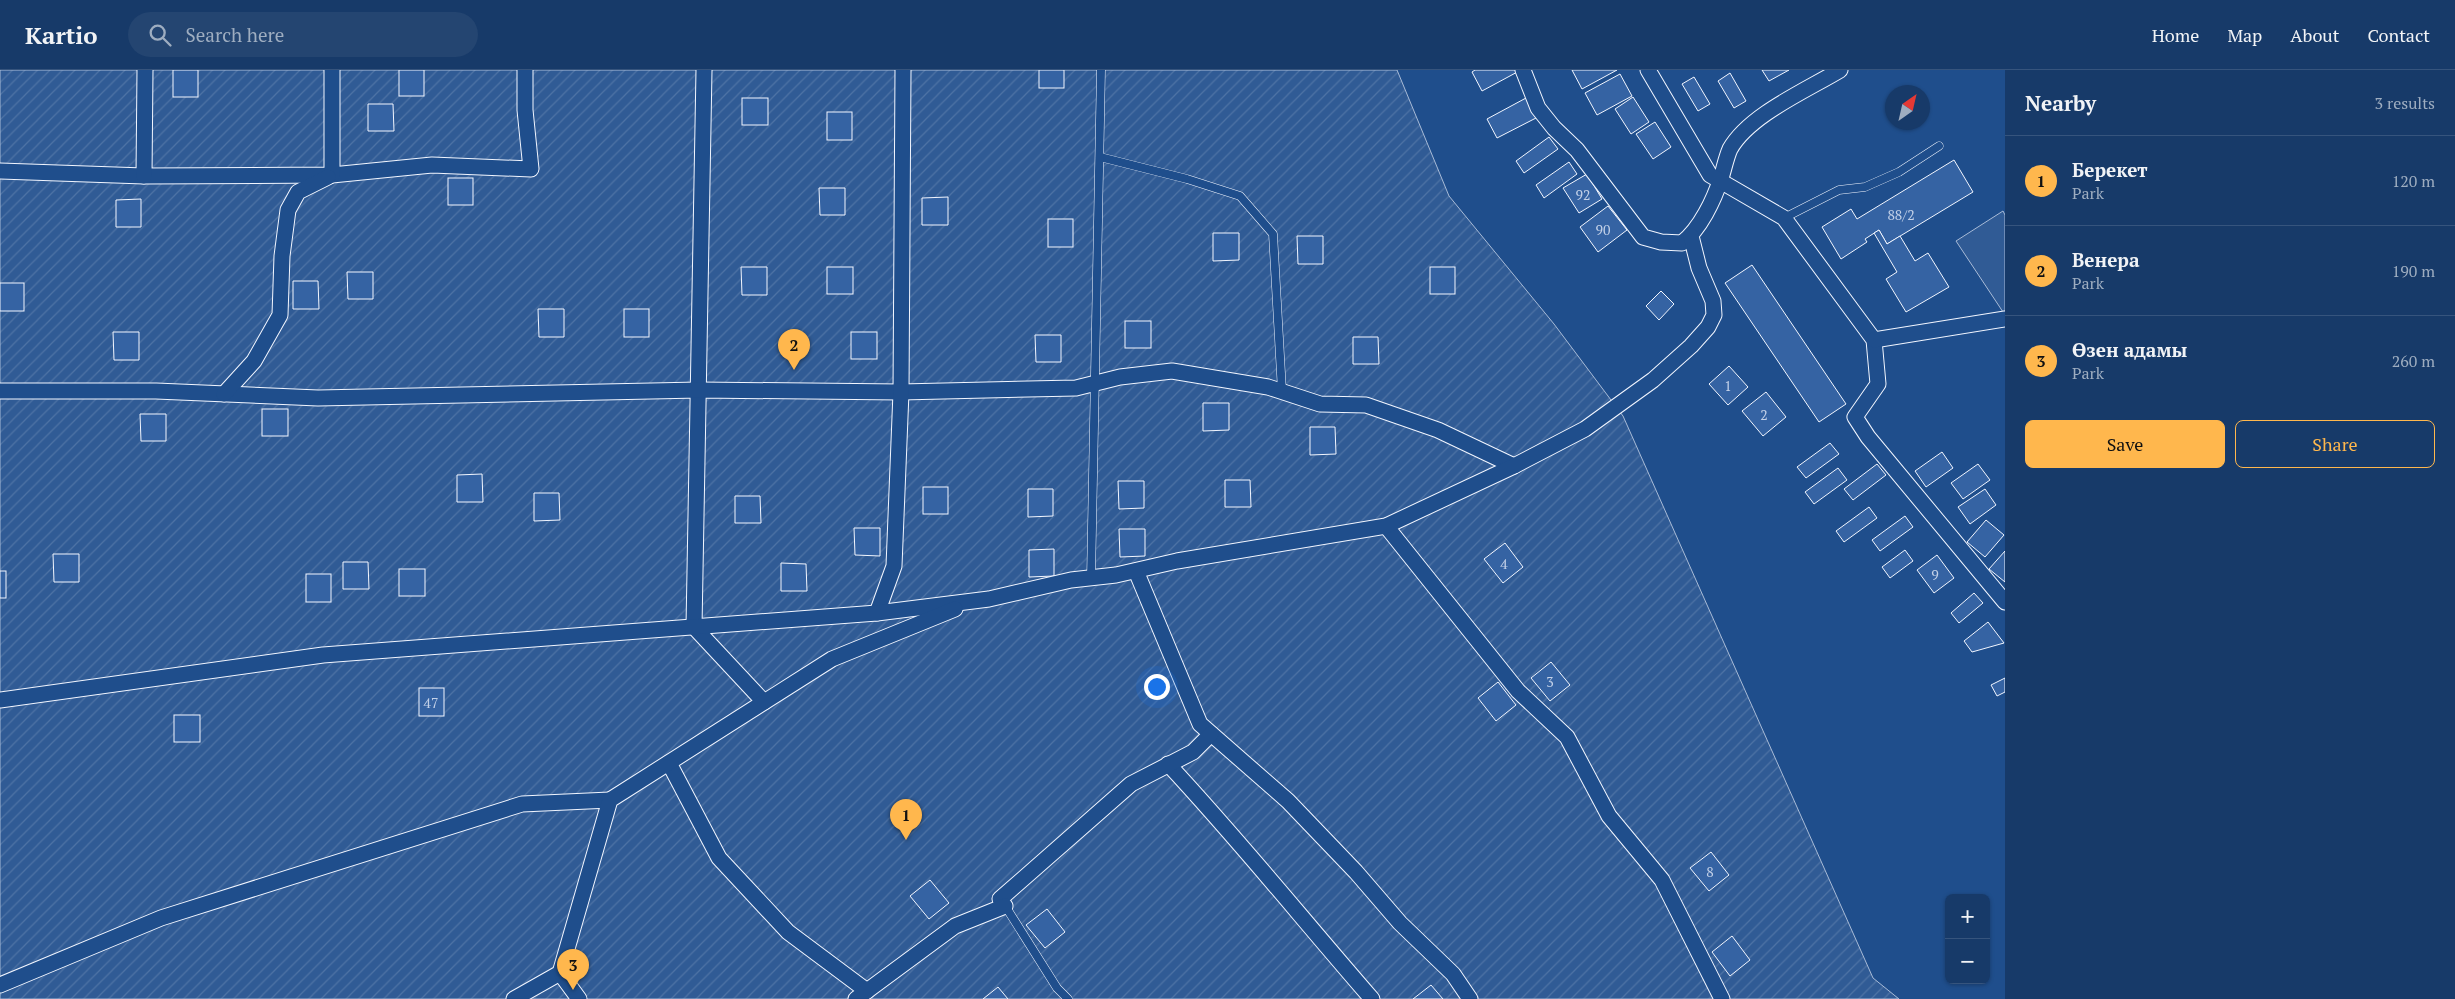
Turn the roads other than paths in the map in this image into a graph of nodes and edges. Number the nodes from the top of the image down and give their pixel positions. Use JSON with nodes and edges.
{"nodes":[{"id":1,"x":145,"y":70,"type":"edge"},
{"id":2,"x":332,"y":70,"type":"edge"},
{"id":3,"x":524,"y":70,"type":"edge"},
{"id":4,"x":704,"y":70,"type":"edge"},
{"id":5,"x":903,"y":70,"type":"edge"},
{"id":6,"x":1102,"y":70,"type":"edge"},
{"id":7,"x":1523,"y":70,"type":"edge"},
{"id":8,"x":1648,"y":70,"type":"edge"},
{"id":9,"x":1840,"y":70,"type":"edge"},
{"id":10,"x":1939,"y":146,"type":"dead end"},
{"id":11,"x":1100,"y":157,"type":"junction"},
{"id":12,"x":0,"y":171,"type":"edge"},
{"id":13,"x":332,"y":175,"type":"junction"},
{"id":14,"x":144,"y":176,"type":"junction"},
{"id":15,"x":1720,"y":181,"type":"junction"},
{"id":16,"x":1784,"y":218,"type":"junction"},
{"id":17,"x":1691,"y":236,"type":"junction"},
{"id":18,"x":2005,"y":319,"type":"edge"},
{"id":19,"x":1874,"y":340,"type":"junction"},
{"id":20,"x":1095,"y":383,"type":"junction"},
{"id":21,"x":699,"y":390,"type":"junction"},
{"id":22,"x":0,"y":391,"type":"edge"},
{"id":23,"x":1282,"y":391,"type":"junction"},
{"id":24,"x":901,"y":392,"type":"junction"},
{"id":25,"x":224,"y":394,"type":"junction"},
{"id":26,"x":1514,"y":466,"type":"junction"},
{"id":27,"x":1386,"y":526,"type":"junction"},
{"id":28,"x":1136,"y":571,"type":"junction"},
{"id":29,"x":1091,"y":578,"type":"junction"},
{"id":30,"x":975,"y":601,"type":"junction"},
{"id":31,"x":2005,"y":602,"type":"edge"},
{"id":32,"x":878,"y":613,"type":"junction"},
{"id":33,"x":694,"y":627,"type":"junction"},
{"id":34,"x":0,"y":700,"type":"edge"},
{"id":35,"x":764,"y":702,"type":"junction"},
{"id":36,"x":1211,"y":734,"type":"junction"},
{"id":37,"x":669,"y":763,"type":"junction"},
{"id":38,"x":1168,"y":764,"type":"junction"},
{"id":39,"x":610,"y":800,"type":"junction"},
{"id":40,"x":1003,"y":902,"type":"junction"},
{"id":41,"x":560,"y":973,"type":"junction"},
{"id":42,"x":0,"y":985,"type":"edge"},
{"id":43,"x":861,"y":995,"type":"edge"},
{"id":44,"x":514,"y":999,"type":"edge"},
{"id":45,"x":578,"y":999,"type":"edge"},
{"id":46,"x":1068,"y":999,"type":"edge"},
{"id":47,"x":1372,"y":999,"type":"edge"},
{"id":48,"x":1470,"y":999,"type":"edge"},
{"id":49,"x":1722,"y":999,"type":"edge"}],
"edges":[{"from":1,"to":14,"type":"street"},
{"from":2,"to":13,"type":"street"},
{"from":3,"to":13,"type":"street"},
{"from":4,"to":21,"type":"street"},
{"from":5,"to":24,"type":"street"},
{"from":6,"to":11,"type":"lane"},
{"from":7,"to":17,"type":"street"},
{"from":8,"to":15,"type":"street"},
{"from":9,"to":15,"type":"street"},
{"from":10,"to":16,"type":"lane"},
{"from":11,"to":20,"type":"lane"},
{"from":11,"to":23,"type":"lane"},
{"from":12,"to":14,"type":"street"},
{"from":13,"to":14,"type":"street"},
{"from":13,"to":25,"type":"street"},
{"from":15,"to":16,"type":"street"},
{"from":15,"to":17,"type":"street"},
{"from":16,"to":19,"type":"street"},
{"from":17,"to":26,"type":"street"},
{"from":18,"to":19,"type":"street"},
{"from":19,"to":31,"type":"street"},
{"from":20,"to":23,"type":"street"},
{"from":20,"to":24,"type":"street"},
{"from":20,"to":29,"type":"lane"},
{"from":21,"to":24,"type":"street"},
{"from":21,"to":25,"type":"street"},
{"from":21,"to":33,"type":"street"},
{"from":22,"to":25,"type":"street"},
{"from":23,"to":26,"type":"street"},
{"from":24,"to":32,"type":"street"},
{"from":26,"to":27,"type":"street"},
{"from":27,"to":28,"type":"street"},
{"from":27,"to":49,"type":"street"},
{"from":28,"to":29,"type":"street"},
{"from":28,"to":36,"type":"street"},
{"from":29,"to":30,"type":"street"},
{"from":30,"to":32,"type":"street"},
{"from":30,"to":35,"type":"street"},
{"from":32,"to":33,"type":"street"},
{"from":33,"to":34,"type":"street"},
{"from":33,"to":35,"type":"street"},
{"from":35,"to":37,"type":"street"},
{"from":36,"to":38,"type":"street"},
{"from":36,"to":48,"type":"street"},
{"from":37,"to":39,"type":"street"},
{"from":37,"to":43,"type":"street"},
{"from":38,"to":40,"type":"street"},
{"from":38,"to":47,"type":"street"},
{"from":39,"to":41,"type":"street"},
{"from":39,"to":42,"type":"street"},
{"from":40,"to":43,"type":"street"},
{"from":40,"to":46,"type":"lane"},
{"from":41,"to":44,"type":"street"},
{"from":41,"to":45,"type":"street"}]}
